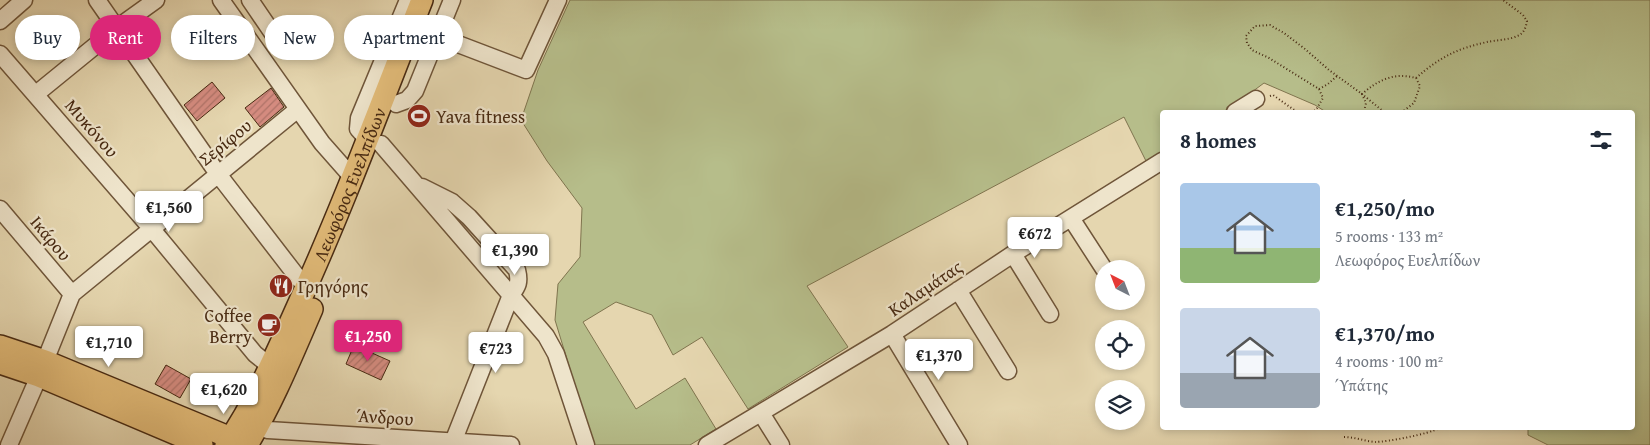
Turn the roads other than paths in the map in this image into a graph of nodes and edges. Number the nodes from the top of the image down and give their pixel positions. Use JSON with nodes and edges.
{"nodes":[{"id":1,"x":24,"y":0,"type":"edge"},
{"id":2,"x":97,"y":0,"type":"edge"},
{"id":3,"x":156,"y":0,"type":"edge"},
{"id":4,"x":242,"y":0,"type":"edge"},
{"id":5,"x":250,"y":0,"type":"edge"},
{"id":6,"x":408,"y":0,"type":"edge"},
{"id":7,"x":422,"y":0,"type":"edge"},
{"id":8,"x":436,"y":0,"type":"edge"},
{"id":9,"x":452,"y":0,"type":"edge"},
{"id":10,"x":558,"y":0,"type":"edge"},
{"id":11,"x":225,"y":5,"type":"edge"},
{"id":12,"x":108,"y":15,"type":"edge"},
{"id":13,"x":135,"y":15,"type":"edge"},
{"id":14,"x":446,"y":15,"type":"edge"},
{"id":15,"x":0,"y":22,"type":"edge"},
{"id":16,"x":265,"y":22,"type":"edge"},
{"id":17,"x":463,"y":46,"type":"edge"},
{"id":18,"x":90,"y":50,"type":"edge"},
{"id":19,"x":0,"y":54,"type":"edge"},
{"id":20,"x":139,"y":60,"type":"edge"},
{"id":21,"x":427,"y":60,"type":"edge"},
{"id":22,"x":36,"y":94,"type":"junction"},
{"id":23,"x":1256,"y":99,"type":"road end"},
{"id":24,"x":396,"y":104,"type":"junction"},
{"id":25,"x":298,"y":109,"type":"junction"},
{"id":26,"x":1238,"y":110,"type":"edge"},
{"id":27,"x":374,"y":142,"type":"junction"},
{"id":28,"x":1160,"y":167,"type":"edge"},
{"id":29,"x":218,"y":174,"type":"junction"},
{"id":30,"x":352,"y":177,"type":"junction"},
{"id":31,"x":0,"y":209,"type":"edge"},
{"id":32,"x":1071,"y":218,"type":"junction"},
{"id":33,"x":151,"y":228,"type":"junction"},
{"id":34,"x":1013,"y":254,"type":"junction"},
{"id":35,"x":1098,"y":260,"type":"edge"},
{"id":36,"x":307,"y":286,"type":"junction"},
{"id":37,"x":958,"y":290,"type":"junction"},
{"id":38,"x":72,"y":294,"type":"junction"},
{"id":39,"x":511,"y":295,"type":"junction"},
{"id":40,"x":1050,"y":314,"type":"dead end"},
{"id":41,"x":892,"y":334,"type":"junction"},
{"id":42,"x":0,"y":346,"type":"edge"},
{"id":43,"x":0,"y":363,"type":"edge"},
{"id":44,"x":270,"y":366,"type":"junction"},
{"id":45,"x":42,"y":369,"type":"junction"},
{"id":46,"x":1008,"y":371,"type":"dead end"},
{"id":47,"x":761,"y":413,"type":"junction"},
{"id":48,"x":241,"y":440,"type":"edge"},
{"id":49,"x":453,"y":442,"type":"junction"},
{"id":50,"x":9,"y":445,"type":"edge"},
{"id":51,"x":202,"y":445,"type":"edge"},
{"id":52,"x":511,"y":445,"type":"edge"},
{"id":53,"x":586,"y":445,"type":"edge"},
{"id":54,"x":707,"y":445,"type":"edge"},
{"id":55,"x":781,"y":445,"type":"edge"},
{"id":56,"x":958,"y":445,"type":"edge"}],
"edges":[{"from":1,"to":15,"type":"street"},
{"from":2,"to":12,"type":"street"},
{"from":3,"to":13,"type":"street"},
{"from":4,"to":11,"type":"street"},
{"from":5,"to":16,"type":"street"},
{"from":6,"to":27,"type":"street"},
{"from":7,"to":27,"type":"main road","name":"Λεωφόρος Ευελπίδων"},
{"from":8,"to":24,"type":"main road","name":"Λεωφόρος Ευελπίδων"},
{"from":9,"to":14,"type":"street"},
{"from":10,"to":17,"type":"street"},
{"from":11,"to":25,"type":"street"},
{"from":18,"to":22,"type":"street"},
{"from":19,"to":22,"type":"street","name":"Μυκόνου"},
{"from":20,"to":29,"type":"street"},
{"from":21,"to":24,"type":"street"},
{"from":22,"to":33,"type":"street","name":"Μυκόνου"},
{"from":23,"to":26,"type":"street"},
{"from":24,"to":27,"type":"main road","name":"Λεωφόρος Ευελπίδων"},
{"from":25,"to":29,"type":"street","name":"Σερίφου"},
{"from":25,"to":30,"type":"street"},
{"from":27,"to":30,"type":"main road","name":"Λεωφόρος Ευελπίδων"},
{"from":27,"to":39,"type":"street"},
{"from":27,"to":48,"type":"main road","name":"Λεωφόρος Ευελπίδων"},
{"from":28,"to":32,"type":"street","name":"Καλαμάτας"},
{"from":29,"to":33,"type":"street","name":"Σερίφου"},
{"from":29,"to":36,"type":"street"},
{"from":30,"to":36,"type":"main road","name":"Λεωφόρος Ευελπίδων"},
{"from":31,"to":38,"type":"street","name":"Ικάρου"},
{"from":32,"to":34,"type":"street","name":"Καλαμάτας"},
{"from":32,"to":35,"type":"street"},
{"from":33,"to":38,"type":"street","name":"Σερίφου"},
{"from":33,"to":44,"type":"street","name":"Μυκόνου"},
{"from":34,"to":37,"type":"street","name":"Καλαμάτας"},
{"from":34,"to":40,"type":"street"},
{"from":36,"to":44,"type":"main road","name":"Λεωφόρος Ευελπίδων"},
{"from":37,"to":41,"type":"street","name":"Καλαμάτας"},
{"from":37,"to":46,"type":"street"},
{"from":38,"to":45,"type":"street","name":"Σερίφου"},
{"from":39,"to":49,"type":"street"},
{"from":39,"to":53,"type":"street"},
{"from":41,"to":47,"type":"street","name":"Καλαμάτας"},
{"from":41,"to":56,"type":"street"},
{"from":42,"to":45,"type":"main road"},
{"from":43,"to":45,"type":"main road"},
{"from":44,"to":48,"type":"main road","name":"Λεωφόρος Ευελπίδων"},
{"from":45,"to":48,"type":"main road"},
{"from":45,"to":50,"type":"street","name":"Σερίφου"},
{"from":45,"to":51,"type":"main road"},
{"from":47,"to":54,"type":"street","name":"Καλαμάτας"},
{"from":47,"to":55,"type":"street"},
{"from":48,"to":49,"type":"street","name":"Άνδρου"},
{"from":49,"to":52,"type":"street","name":"Άνδρου"}]}
